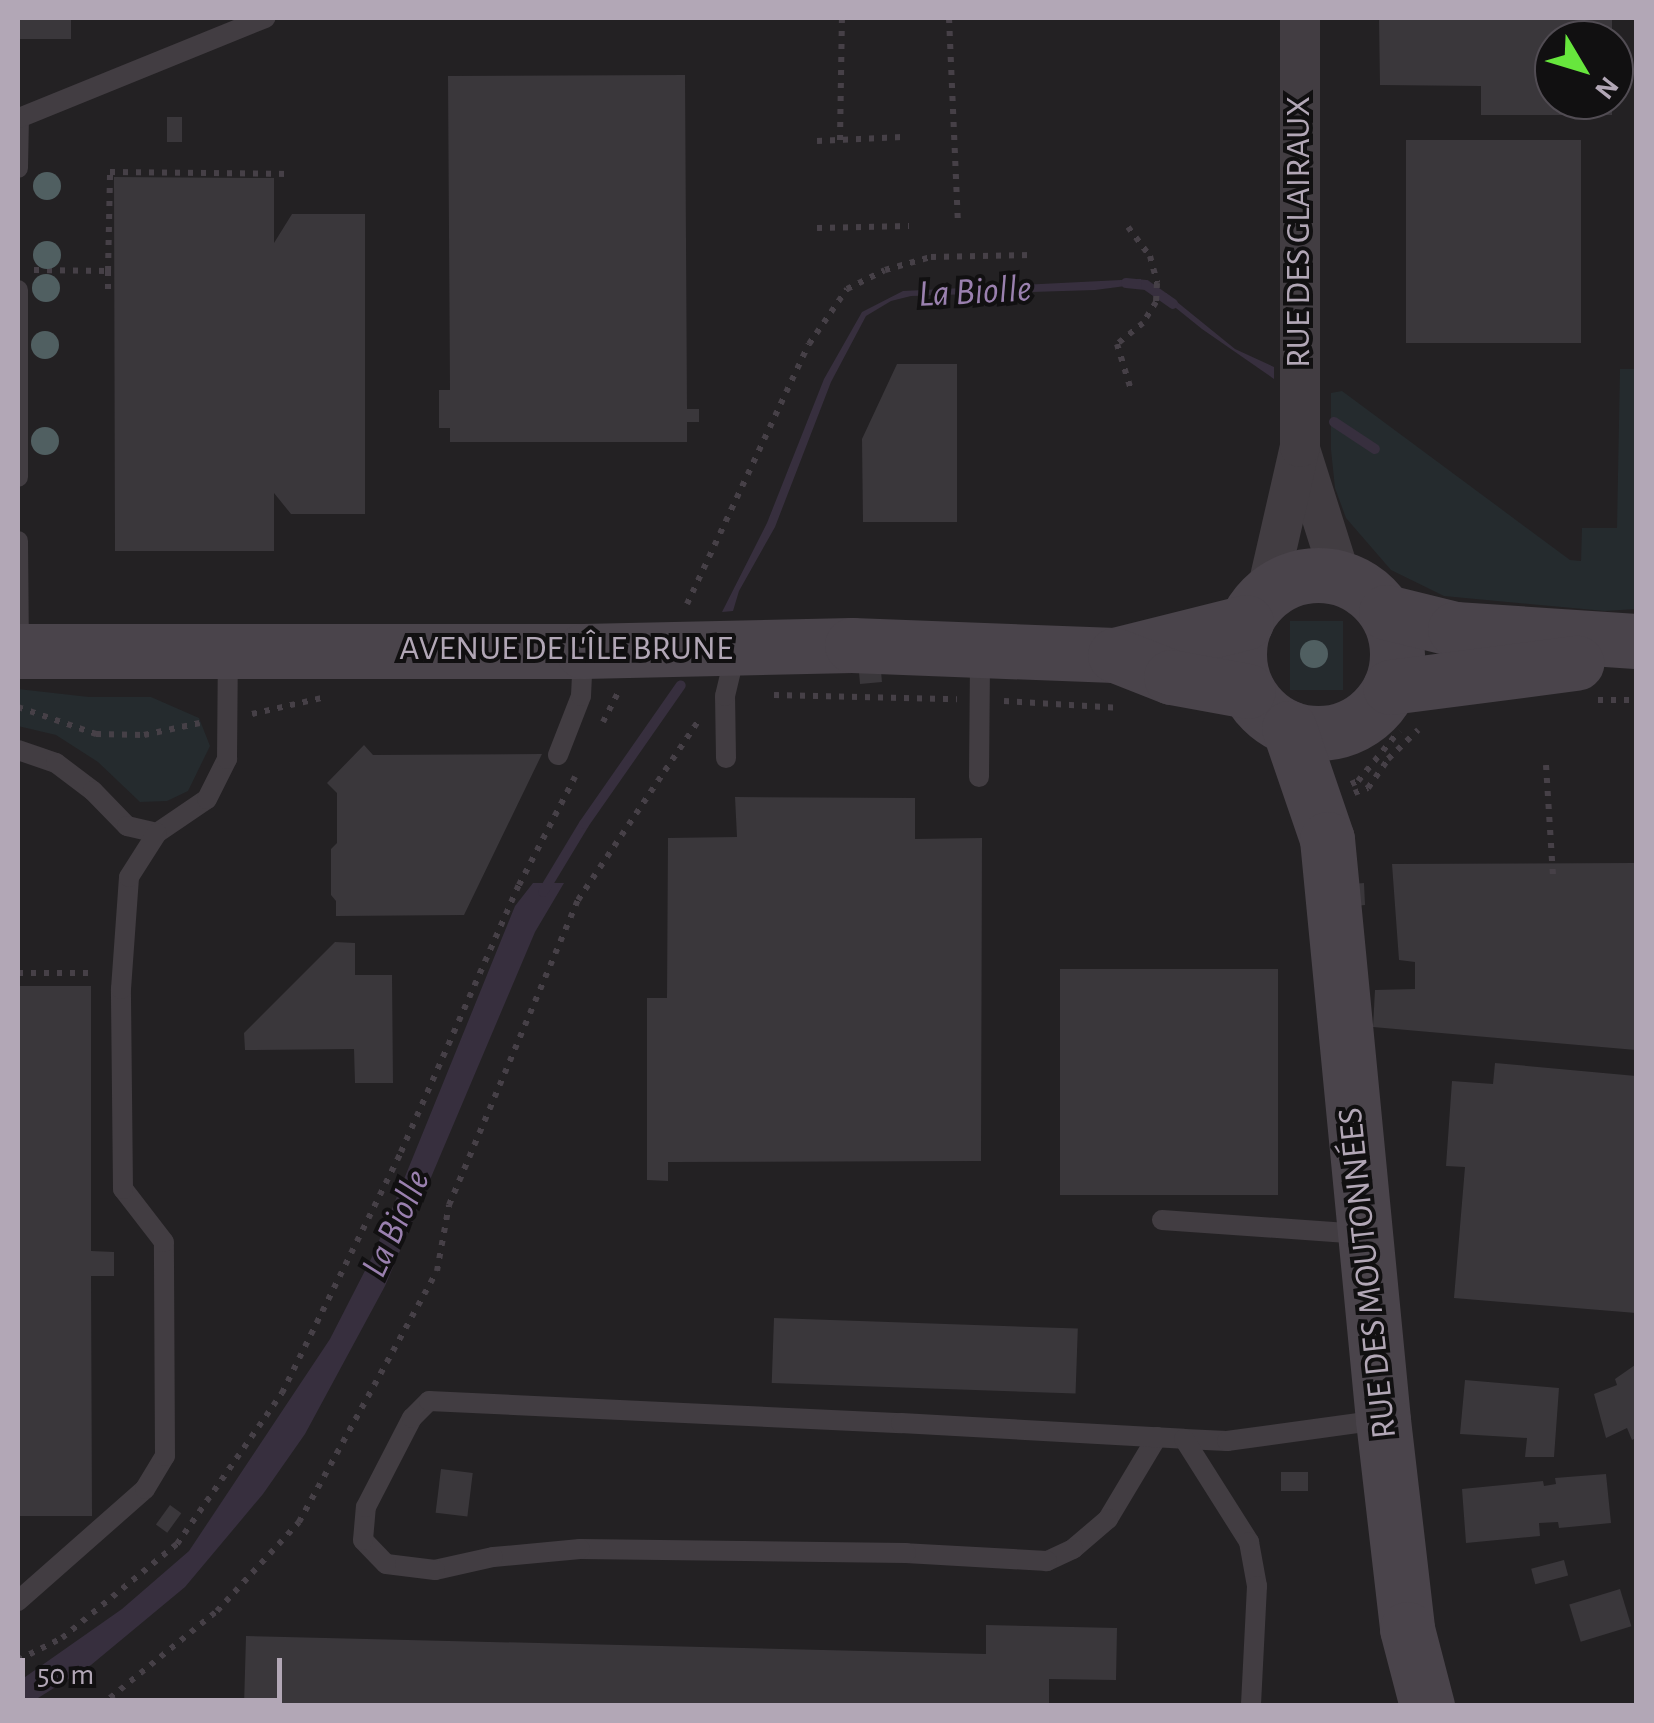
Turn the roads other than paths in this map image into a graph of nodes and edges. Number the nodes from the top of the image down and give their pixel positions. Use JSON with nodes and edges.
{"nodes":[{"id":1,"x":265,"y":18,"type":"edge"},
{"id":2,"x":1300,"y":18,"type":"edge"},
{"id":3,"x":18,"y":118,"type":"edge"},
{"id":4,"x":18,"y":168,"type":"edge"},
{"id":5,"x":18,"y":290,"type":"edge"},
{"id":6,"x":1300,"y":448,"type":"junction"},
{"id":7,"x":18,"y":477,"type":"edge"},
{"id":8,"x":18,"y":541,"type":"edge"},
{"id":9,"x":1341,"y":578,"type":"junction"},
{"id":10,"x":1256,"y":608,"type":"junction"},
{"id":11,"x":1386,"y":612,"type":"junction"},
{"id":12,"x":1636,"y":641,"type":"edge"},
{"id":13,"x":18,"y":651,"type":"edge"},
{"id":14,"x":228,"y":651,"type":"junction"},
{"id":15,"x":584,"y":652,"type":"junction"},
{"id":16,"x":1114,"y":655,"type":"junction"},
{"id":17,"x":1636,"y":657,"type":"edge"},
{"id":18,"x":731,"y":672,"type":"junction"},
{"id":19,"x":979,"y":674,"type":"junction"},
{"id":20,"x":1248,"y":691,"type":"junction"},
{"id":21,"x":1374,"y":705,"type":"junction"},
{"id":22,"x":1289,"y":728,"type":"junction"},
{"id":23,"x":18,"y":750,"type":"edge"},
{"id":24,"x":558,"y":756,"type":"dead end"},
{"id":25,"x":726,"y":758,"type":"dead end"},
{"id":26,"x":979,"y":777,"type":"dead end"},
{"id":27,"x":157,"y":833,"type":"junction"},
{"id":28,"x":1327,"y":839,"type":"junction"},
{"id":29,"x":1162,"y":1220,"type":"dead end"},
{"id":30,"x":1364,"y":1234,"type":"junction"},
{"id":31,"x":1383,"y":1420,"type":"junction"},
{"id":32,"x":1157,"y":1437,"type":"junction"},
{"id":33,"x":1184,"y":1438,"type":"junction"},
{"id":34,"x":18,"y":1601,"type":"edge"},
{"id":35,"x":1251,"y":1706,"type":"edge"},
{"id":36,"x":1427,"y":1706,"type":"edge"}],
"edges":[{"from":1,"to":3,"type":"lane"},
{"from":2,"to":6,"type":"street","name":"RUE DES GLAIRAUX"},
{"from":3,"to":4,"type":"lane"},
{"from":5,"to":7,"type":"lane"},
{"from":6,"to":9,"type":"street","name":"RUE DES GLAIRAUX"},
{"from":6,"to":10,"type":"street","name":"RUE DES GLAIRAUX"},
{"from":8,"to":13,"type":"lane"},
{"from":9,"to":10,"type":"street"},
{"from":9,"to":11,"type":"street"},
{"from":10,"to":16,"type":"street","name":"AVENUE DE L'ÎLE BRUNE"},
{"from":10,"to":20,"type":"street"},
{"from":11,"to":12,"type":"street"},
{"from":11,"to":21,"type":"street"},
{"from":13,"to":14,"type":"street","name":"AVENUE DE L'ÎLE BRUNE"},
{"from":14,"to":15,"type":"street","name":"AVENUE DE L'ÎLE BRUNE"},
{"from":14,"to":27,"type":"lane"},
{"from":15,"to":18,"type":"street","name":"AVENUE DE L'ÎLE BRUNE"},
{"from":15,"to":24,"type":"lane"},
{"from":16,"to":19,"type":"street","name":"AVENUE DE L'ÎLE BRUNE"},
{"from":16,"to":20,"type":"street","name":"AVENUE DE L'ÎLE BRUNE"},
{"from":17,"to":21,"type":"street"},
{"from":18,"to":19,"type":"street","name":"AVENUE DE L'ÎLE BRUNE"},
{"from":18,"to":25,"type":"lane"},
{"from":19,"to":26,"type":"lane"},
{"from":20,"to":22,"type":"street"},
{"from":21,"to":22,"type":"street"},
{"from":21,"to":28,"type":"street","name":"RUE DES MOUTONNÉES"},
{"from":22,"to":28,"type":"street","name":"RUE DES MOUTONNÉES"},
{"from":23,"to":27,"type":"lane"},
{"from":27,"to":34,"type":"lane"},
{"from":28,"to":30,"type":"street","name":"RUE DES MOUTONNÉES"},
{"from":29,"to":30,"type":"lane"},
{"from":30,"to":31,"type":"street","name":"RUE DES MOUTONNÉES"},
{"from":31,"to":33,"type":"lane"},
{"from":31,"to":36,"type":"street","name":"RUE DES MOUTONNÉES"},
{"from":32,"to":32,"type":"lane"},
{"from":32,"to":33,"type":"lane"},
{"from":33,"to":35,"type":"lane"}]}
